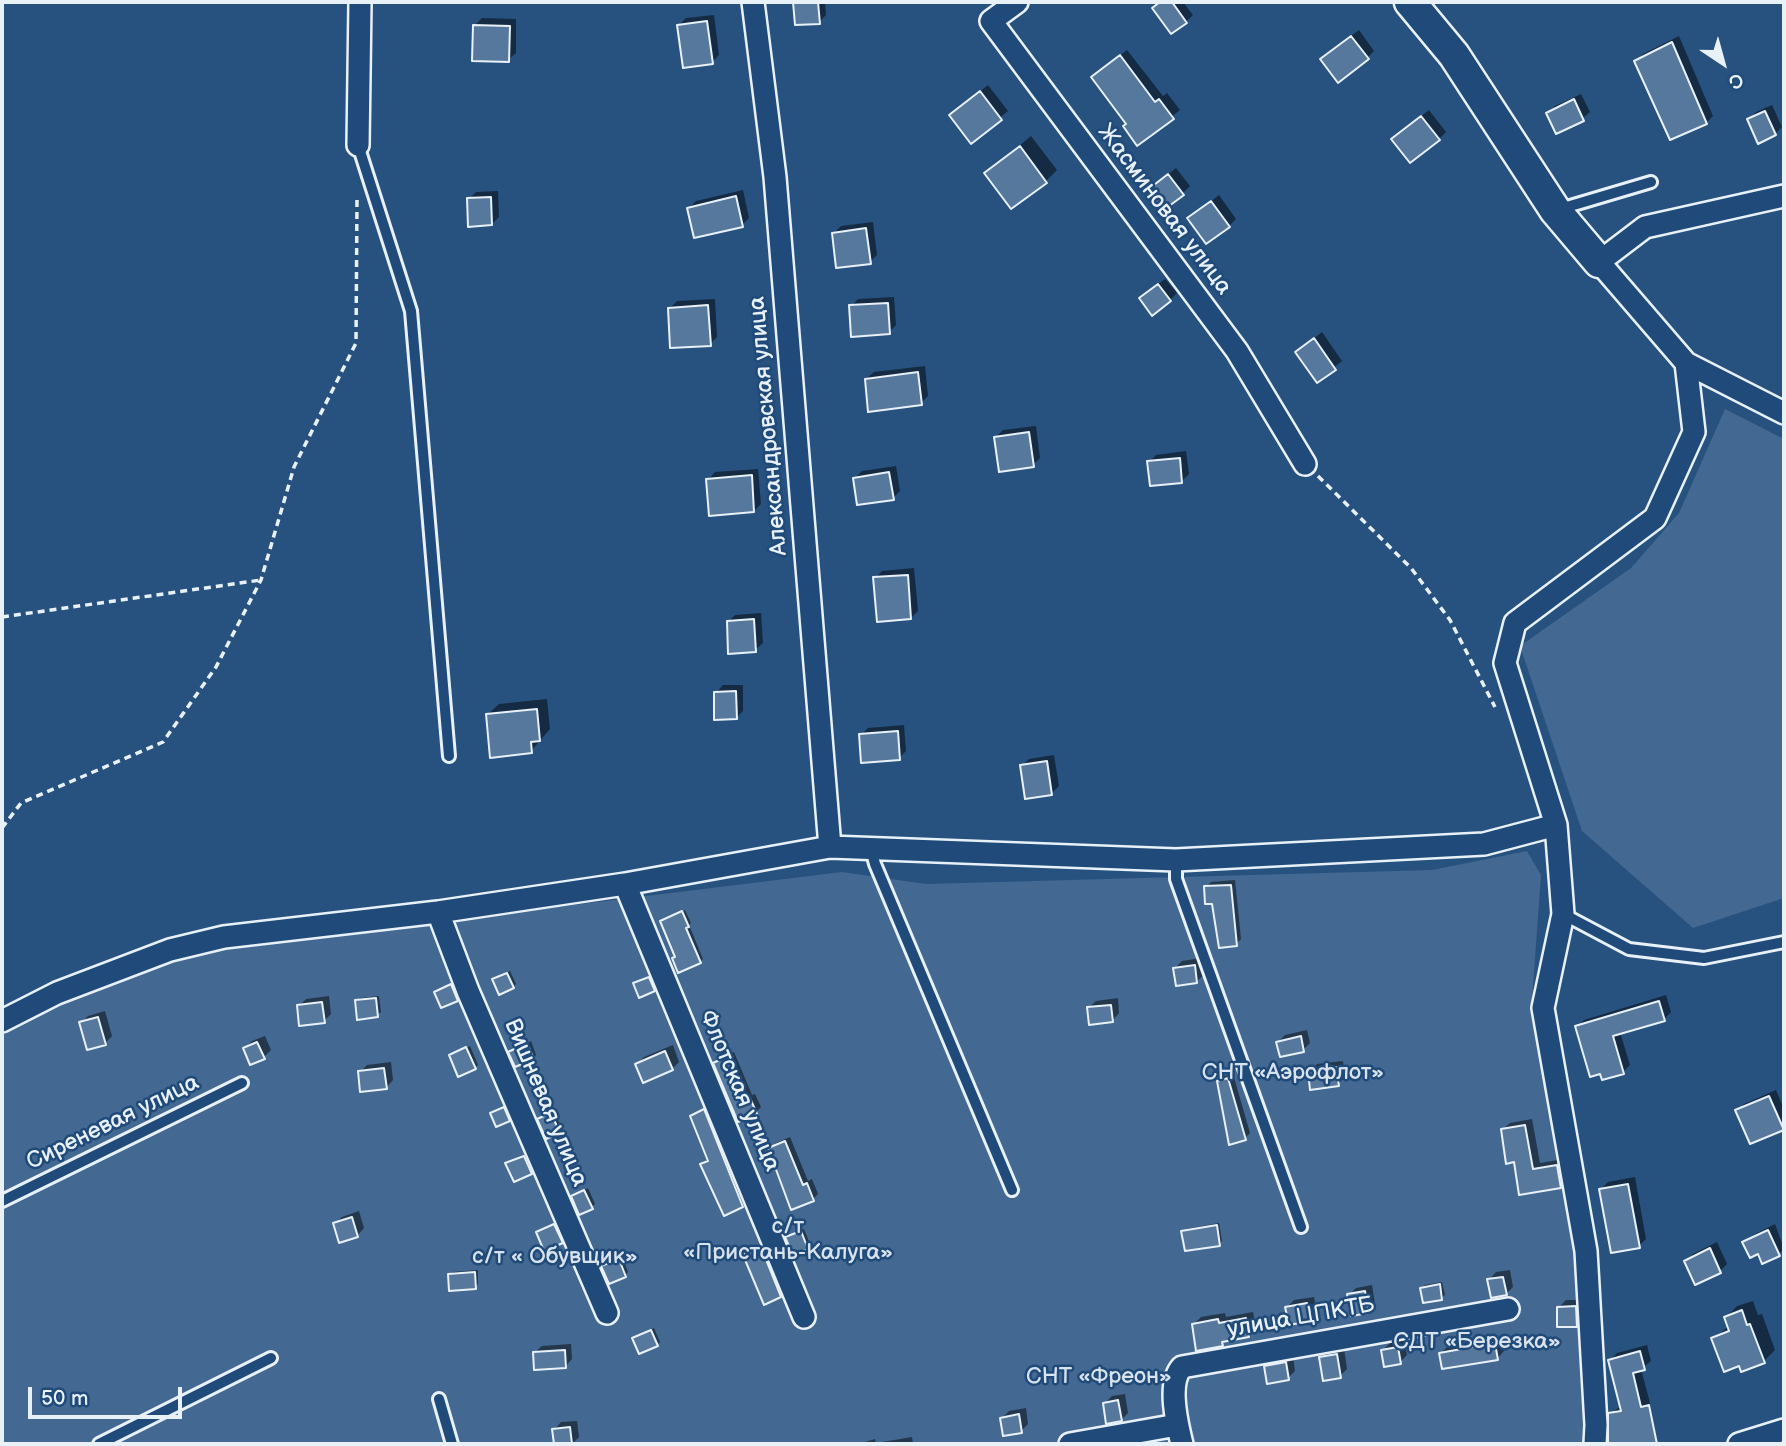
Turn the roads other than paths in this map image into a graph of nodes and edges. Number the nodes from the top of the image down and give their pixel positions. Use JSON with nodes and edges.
{"nodes":[{"id":1,"x":360,"y":2,"type":"edge"},
{"id":2,"x":753,"y":2,"type":"edge"},
{"id":3,"x":1017,"y":2,"type":"edge"},
{"id":4,"x":1410,"y":2,"type":"edge"},
{"id":5,"x":358,"y":145,"type":"joint"},
{"id":6,"x":1651,"y":182,"type":"dead end"},
{"id":7,"x":1784,"y":196,"type":"edge"},
{"id":8,"x":1555,"y":210,"type":"junction"},
{"id":9,"x":1599,"y":262,"type":"junction"},
{"id":10,"x":1686,"y":363,"type":"junction"},
{"id":11,"x":1784,"y":413,"type":"edge"},
{"id":12,"x":1305,"y":464,"type":"road end"},
{"id":13,"x":449,"y":756,"type":"dead end"},
{"id":14,"x":1556,"y":825,"type":"junction"},
{"id":15,"x":830,"y":847,"type":"junction"},
{"id":16,"x":871,"y":849,"type":"junction"},
{"id":17,"x":1176,"y":860,"type":"junction"},
{"id":18,"x":625,"y":884,"type":"junction"},
{"id":19,"x":438,"y":912,"type":"junction"},
{"id":20,"x":1563,"y":914,"type":"junction"},
{"id":21,"x":1784,"y":942,"type":"edge"},
{"id":22,"x":2,"y":1021,"type":"edge"},
{"id":23,"x":242,"y":1083,"type":"dead end"},
{"id":24,"x":1012,"y":1190,"type":"dead end"},
{"id":25,"x":2,"y":1201,"type":"edge"},
{"id":26,"x":1301,"y":1227,"type":"dead end"},
{"id":27,"x":1508,"y":1309,"type":"dead end"},
{"id":28,"x":607,"y":1312,"type":"dead end"},
{"id":29,"x":804,"y":1317,"type":"dead end"},
{"id":30,"x":271,"y":1358,"type":"dead end"},
{"id":31,"x":439,"y":1399,"type":"dead end"},
{"id":32,"x":1784,"y":1430,"type":"edge"},
{"id":33,"x":1179,"y":1435,"type":"edge"},
{"id":34,"x":99,"y":1444,"type":"edge"},
{"id":35,"x":452,"y":1444,"type":"edge"},
{"id":36,"x":1070,"y":1444,"type":"edge"},
{"id":37,"x":1595,"y":1444,"type":"edge"},
{"id":38,"x":1739,"y":1444,"type":"edge"}],
"edges":[{"from":1,"to":5,"type":"street"},
{"from":2,"to":15,"type":"street","name":"Александровская улица"},
{"from":3,"to":12,"type":"street","name":"Жасминовая улица"},
{"from":4,"to":8,"type":"street"},
{"from":5,"to":13,"type":"lane"},
{"from":6,"to":8,"type":"lane"},
{"from":7,"to":9,"type":"street"},
{"from":8,"to":9,"type":"street"},
{"from":9,"to":10,"type":"street"},
{"from":10,"to":11,"type":"street"},
{"from":10,"to":14,"type":"street"},
{"from":14,"to":17,"type":"street"},
{"from":14,"to":20,"type":"street"},
{"from":15,"to":16,"type":"street"},
{"from":15,"to":18,"type":"street"},
{"from":16,"to":17,"type":"street"},
{"from":16,"to":24,"type":"lane"},
{"from":17,"to":26,"type":"lane"},
{"from":18,"to":19,"type":"street"},
{"from":18,"to":29,"type":"street","name":"Флотская улица"},
{"from":19,"to":22,"type":"street"},
{"from":19,"to":28,"type":"street","name":"Вишневая улица"},
{"from":20,"to":21,"type":"lane"},
{"from":20,"to":37,"type":"street"},
{"from":23,"to":25,"type":"lane","name":"Сиреневая улица"},
{"from":27,"to":33,"type":"street","name":"улица ЦПКТБ"},
{"from":30,"to":34,"type":"lane"},
{"from":31,"to":35,"type":"lane"},
{"from":32,"to":38,"type":"street"},
{"from":33,"to":36,"type":"street"}]}
